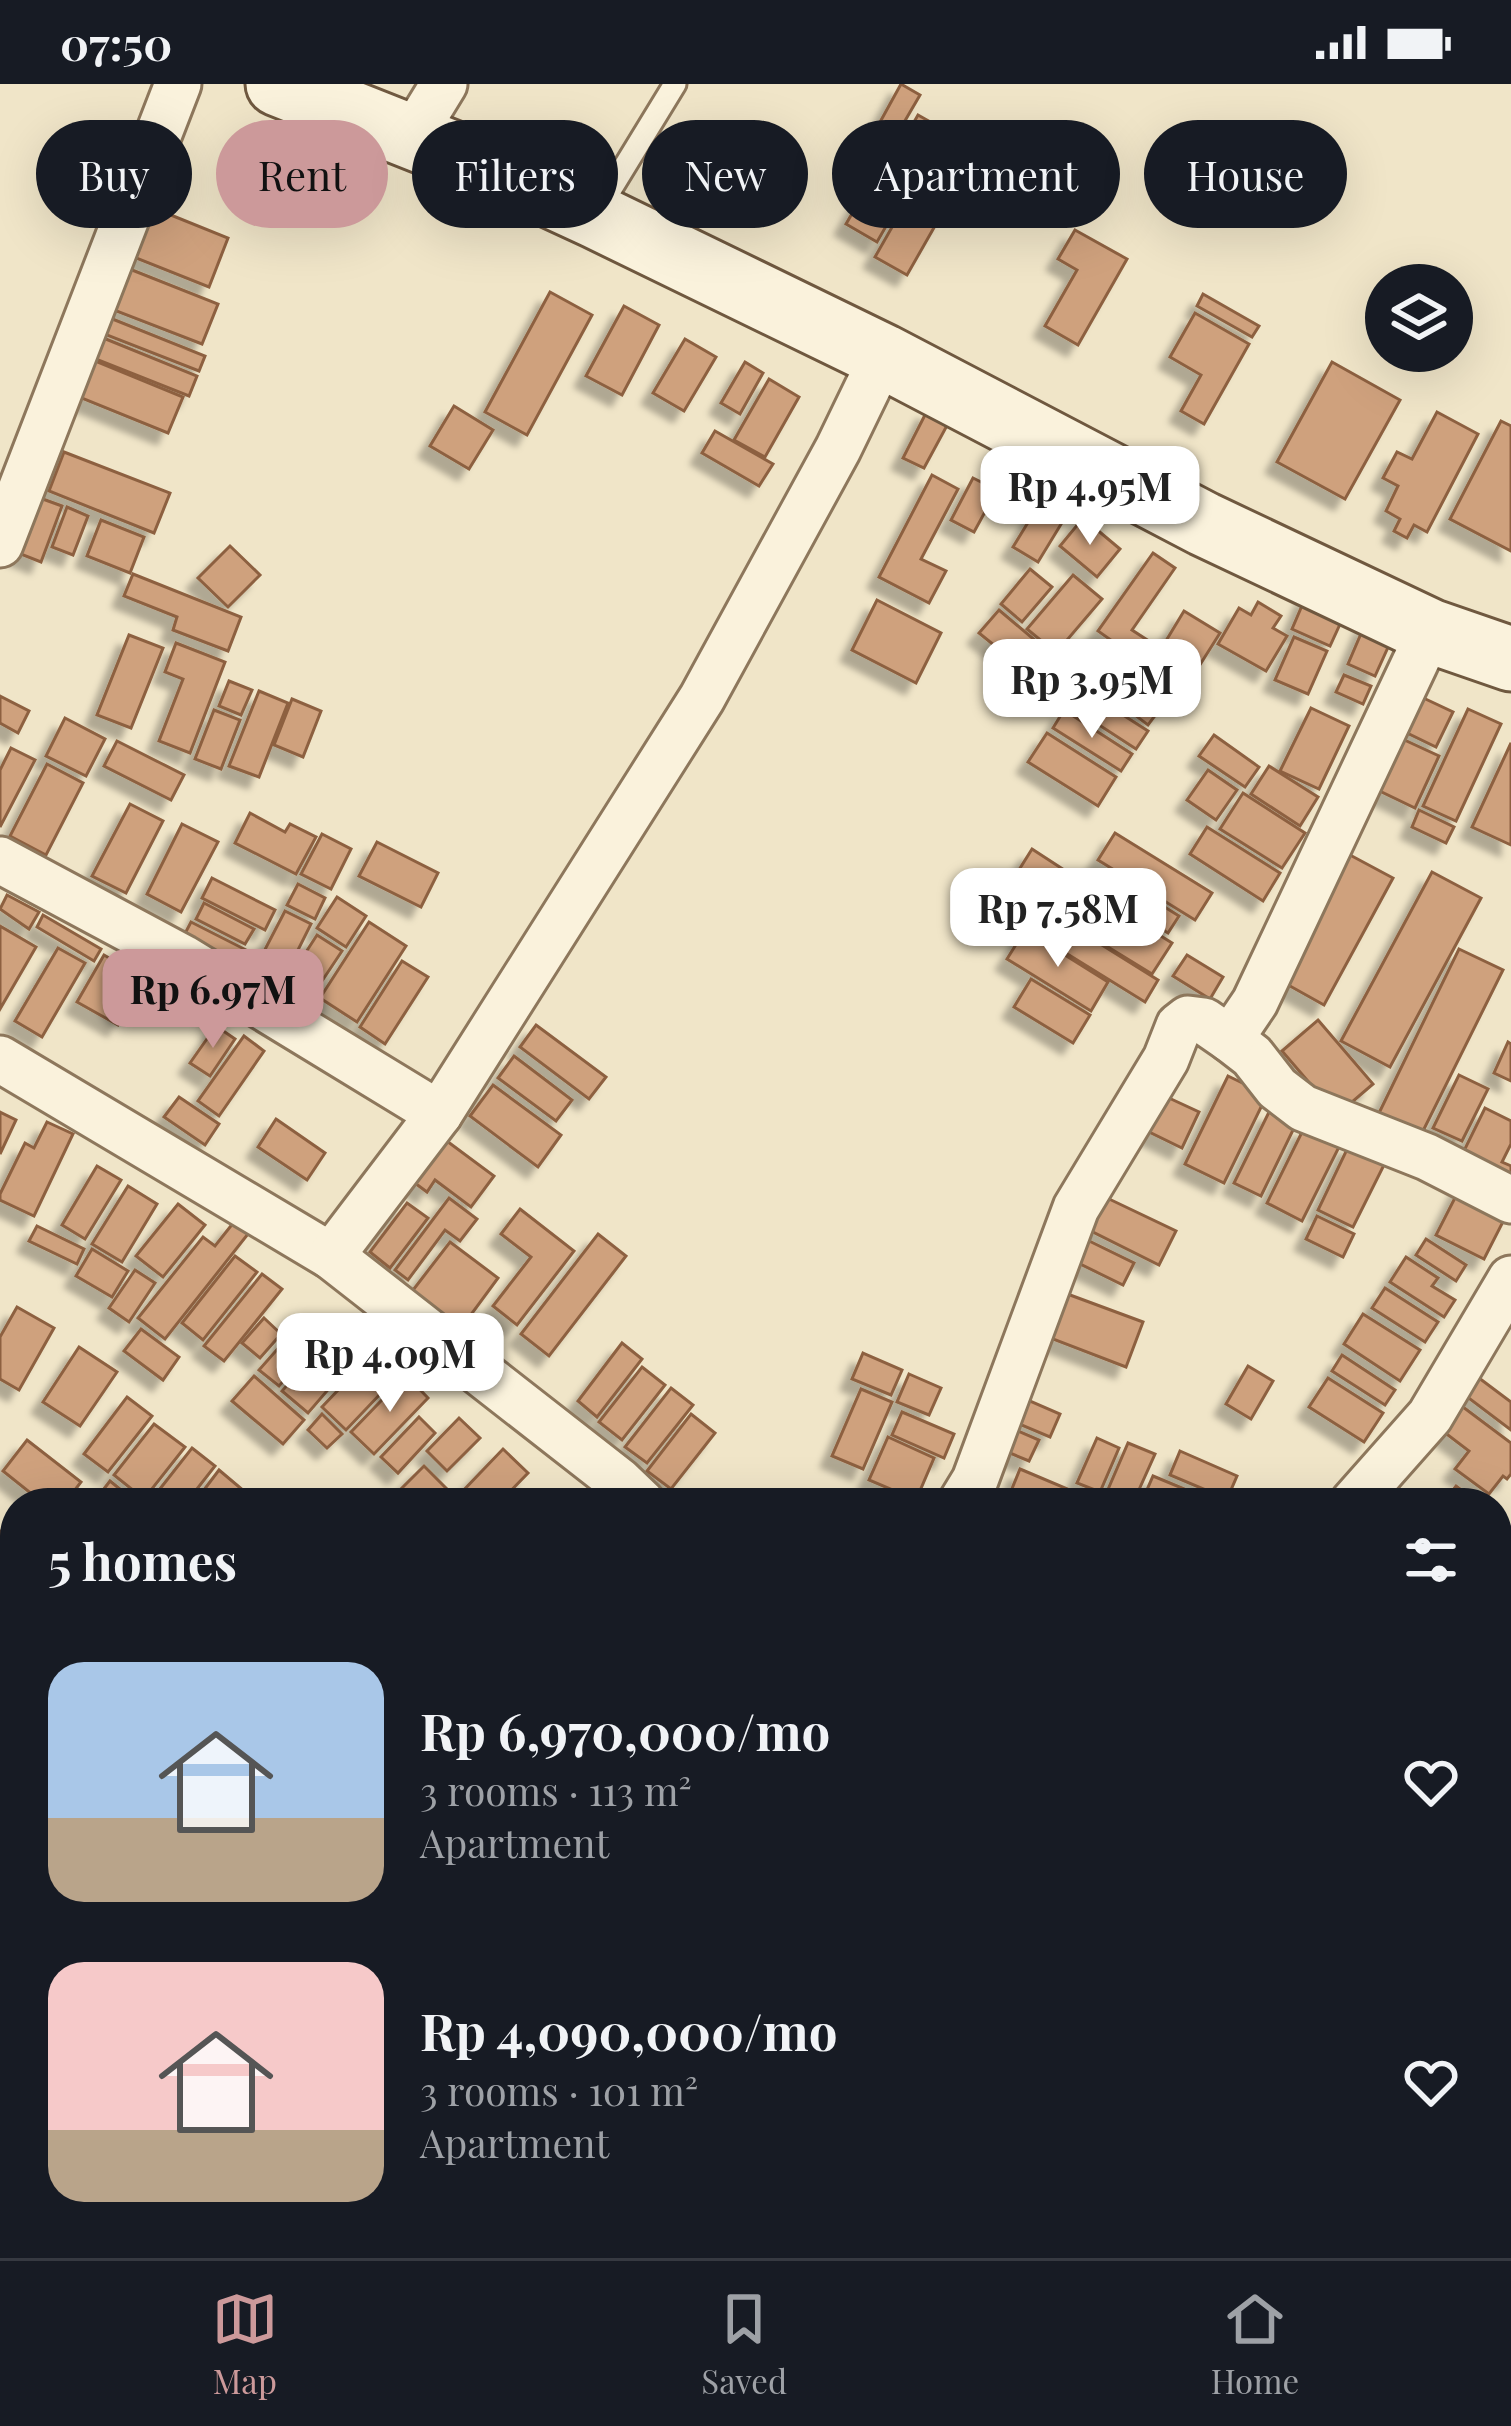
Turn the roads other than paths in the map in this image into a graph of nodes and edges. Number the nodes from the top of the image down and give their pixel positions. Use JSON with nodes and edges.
{"nodes":[{"id":1,"x":178,"y":84,"type":"edge"},
{"id":2,"x":278,"y":84,"type":"edge"},
{"id":3,"x":444,"y":84,"type":"edge"},
{"id":4,"x":675,"y":84,"type":"edge"},
{"id":5,"x":411,"y":138,"type":"joint"},
{"id":6,"x":618,"y":178,"type":"edge"},
{"id":7,"x":618,"y":227,"type":"edge"},
{"id":8,"x":883,"y":356,"type":"junction"},
{"id":9,"x":0,"y":544,"type":"edge"},
{"id":10,"x":1430,"y":631,"type":"junction"},
{"id":11,"x":1511,"y":659,"type":"edge"},
{"id":12,"x":1,"y":864,"type":"edge"},
{"id":13,"x":1230,"y":1039,"type":"junction"},
{"id":14,"x":0,"y":1059,"type":"edge"},
{"id":15,"x":440,"y":1114,"type":"junction"},
{"id":16,"x":1511,"y":1199,"type":"edge"},
{"id":17,"x":331,"y":1256,"type":"junction"},
{"id":18,"x":1511,"y":1280,"type":"edge"},
{"id":19,"x":626,"y":1488,"type":"edge"},
{"id":20,"x":970,"y":1488,"type":"edge"},
{"id":21,"x":1366,"y":1488,"type":"edge"}],
"edges":[{"from":1,"to":9,"type":"street"},
{"from":2,"to":5,"type":"main road"},
{"from":3,"to":5,"type":"street"},
{"from":4,"to":6,"type":"lane"},
{"from":7,"to":8,"type":"main road"},
{"from":8,"to":10,"type":"main road"},
{"from":8,"to":15,"type":"street"},
{"from":10,"to":11,"type":"main road"},
{"from":10,"to":13,"type":"street"},
{"from":12,"to":15,"type":"street"},
{"from":13,"to":16,"type":"street"},
{"from":13,"to":20,"type":"street"},
{"from":14,"to":17,"type":"street"},
{"from":15,"to":17,"type":"street"},
{"from":17,"to":19,"type":"street"},
{"from":18,"to":21,"type":"street"}]}
